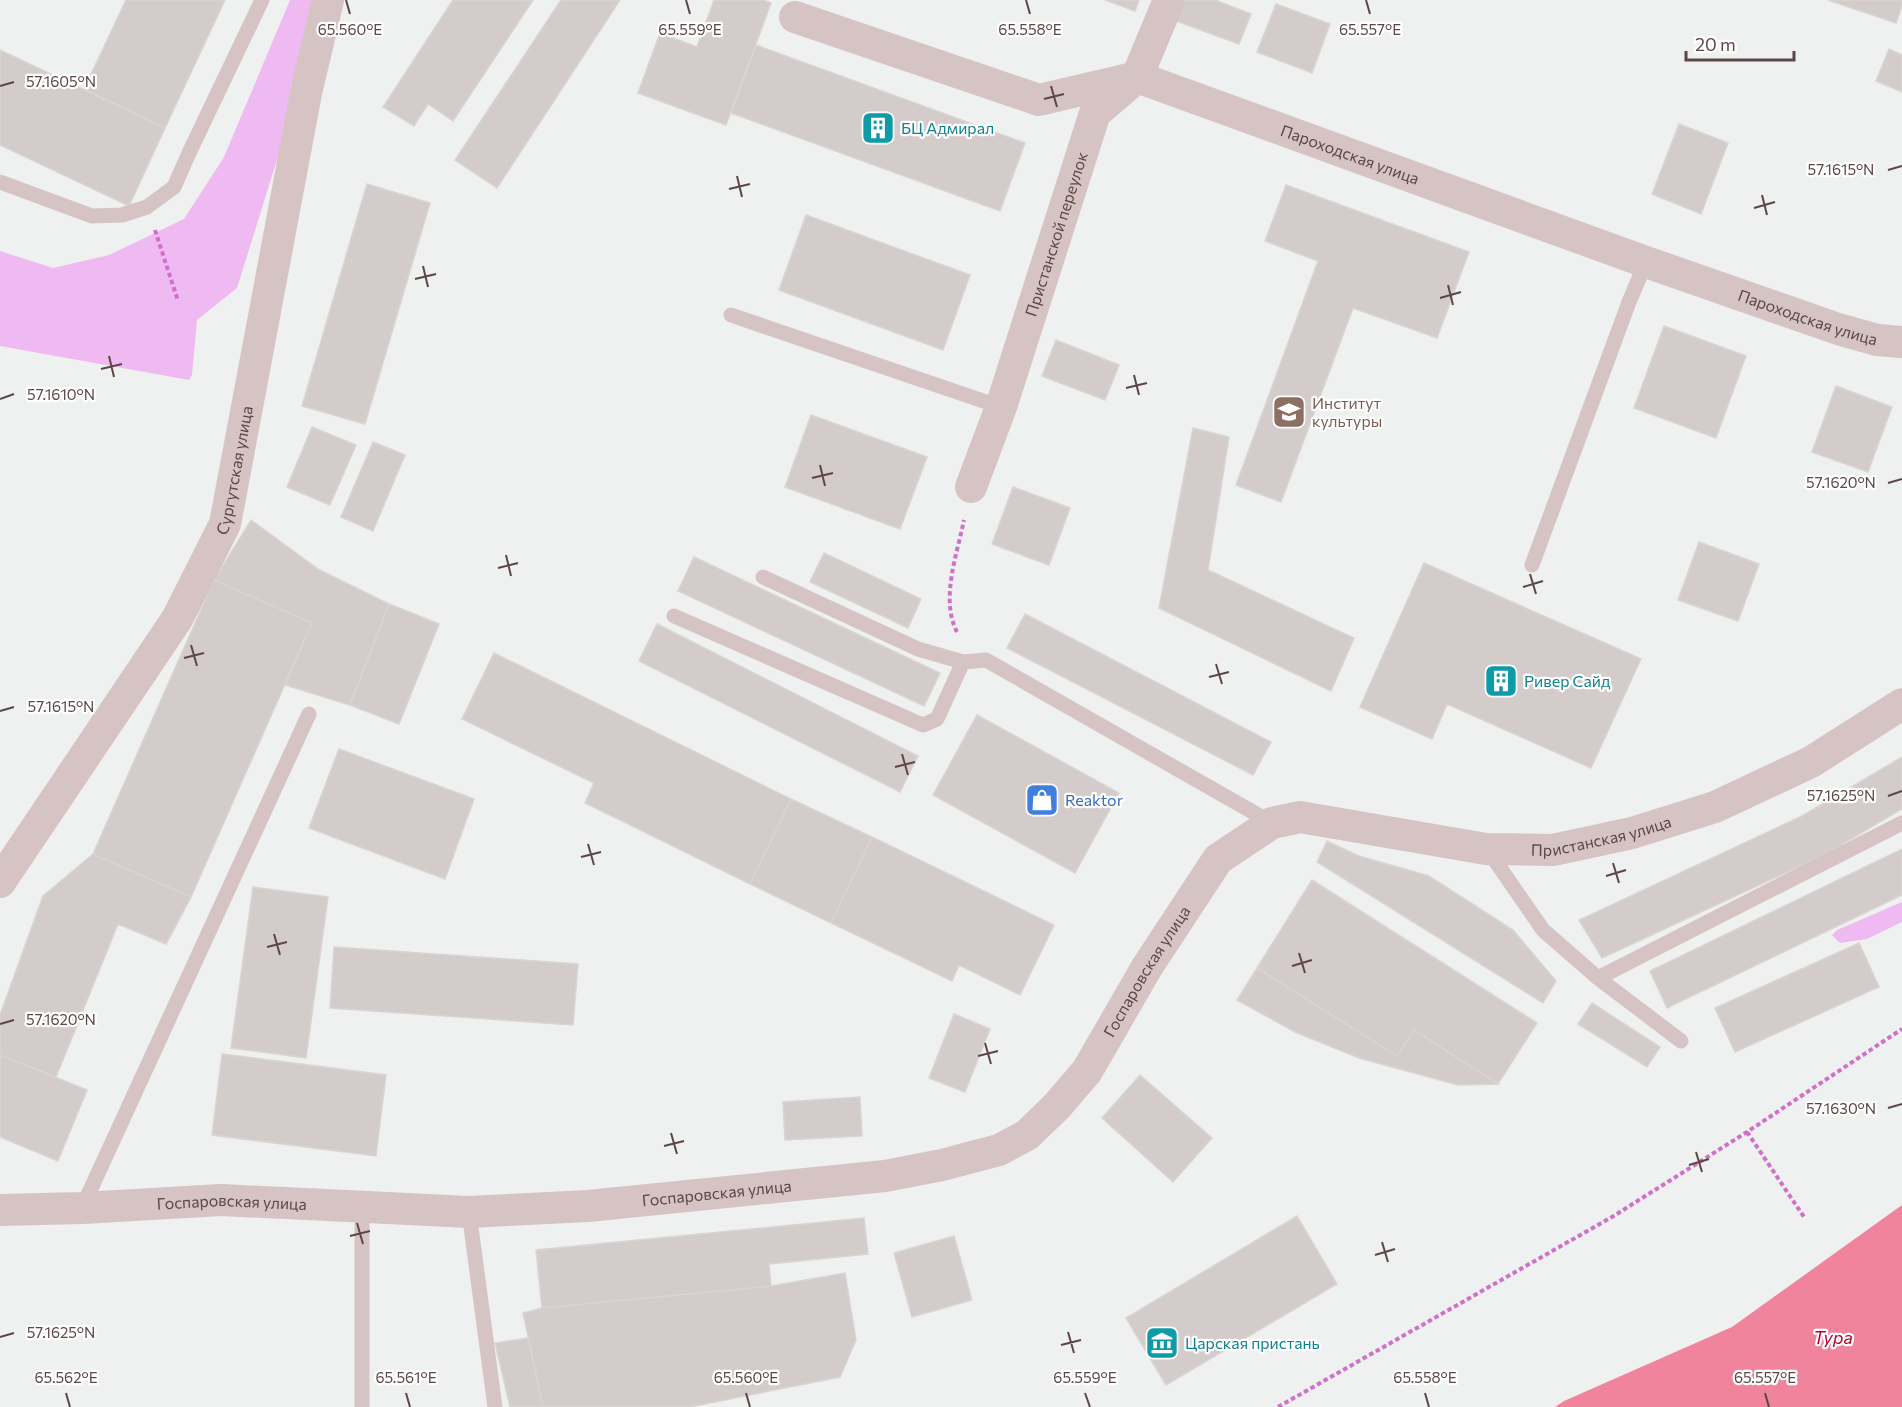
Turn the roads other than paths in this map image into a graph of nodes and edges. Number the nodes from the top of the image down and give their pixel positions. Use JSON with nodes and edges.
{"nodes":[{"id":1,"x":262,"y":0,"type":"edge"},
{"id":2,"x":328,"y":0,"type":"edge"},
{"id":3,"x":1169,"y":0,"type":"edge"},
{"id":4,"x":795,"y":17,"type":"dead end"},
{"id":5,"x":1137,"y":77,"type":"junction"},
{"id":6,"x":0,"y":183,"type":"edge"},
{"id":7,"x":1646,"y":262,"type":"junction"},
{"id":8,"x":731,"y":315,"type":"dead end"},
{"id":9,"x":1902,"y":342,"type":"edge"},
{"id":10,"x":1000,"y":407,"type":"junction"},
{"id":11,"x":971,"y":487,"type":"road end"},
{"id":12,"x":1532,"y":565,"type":"dead end"},
{"id":13,"x":763,"y":578,"type":"dead end"},
{"id":14,"x":674,"y":616,"type":"dead end"},
{"id":15,"x":963,"y":662,"type":"junction"},
{"id":16,"x":1902,"y":704,"type":"edge"},
{"id":17,"x":309,"y":714,"type":"dead end"},
{"id":18,"x":1272,"y":823,"type":"junction"},
{"id":19,"x":1902,"y":823,"type":"edge"},
{"id":20,"x":1486,"y":849,"type":"junction"},
{"id":21,"x":0,"y":882,"type":"edge"},
{"id":22,"x":1598,"y":978,"type":"junction"},
{"id":23,"x":1681,"y":1041,"type":"dead end"},
{"id":24,"x":362,"y":1206,"type":"junction"},
{"id":25,"x":82,"y":1208,"type":"junction"},
{"id":26,"x":0,"y":1210,"type":"edge"},
{"id":27,"x":469,"y":1212,"type":"junction"},
{"id":28,"x":362,"y":1407,"type":"edge"},
{"id":29,"x":495,"y":1407,"type":"edge"}],
"edges":[{"from":1,"to":6,"type":"lane"},
{"from":2,"to":21,"type":"street","name":"Сургутская улица"},
{"from":3,"to":5,"type":"street","name":"Пристанской переулок"},
{"from":4,"to":5,"type":"street"},
{"from":5,"to":7,"type":"street","name":"Пароходская улица"},
{"from":5,"to":10,"type":"street","name":"Пристанской переулок"},
{"from":7,"to":9,"type":"street","name":"Пароходская улица"},
{"from":7,"to":12,"type":"lane"},
{"from":8,"to":10,"type":"lane"},
{"from":10,"to":11,"type":"street","name":"Пристанской переулок"},
{"from":13,"to":15,"type":"lane"},
{"from":14,"to":15,"type":"lane"},
{"from":15,"to":18,"type":"lane"},
{"from":16,"to":20,"type":"street","name":"Пристанская улица"},
{"from":17,"to":25,"type":"lane"},
{"from":18,"to":20,"type":"street","name":"Пристанская улица"},
{"from":18,"to":27,"type":"street","name":"Госпаровская улица"},
{"from":19,"to":22,"type":"lane"},
{"from":20,"to":22,"type":"lane"},
{"from":22,"to":23,"type":"lane"},
{"from":24,"to":25,"type":"street","name":"Госпаровская улица"},
{"from":24,"to":27,"type":"street","name":"Госпаровская улица"},
{"from":24,"to":28,"type":"lane"},
{"from":25,"to":26,"type":"street","name":"Госпаровская улица"},
{"from":27,"to":29,"type":"lane"}]}
